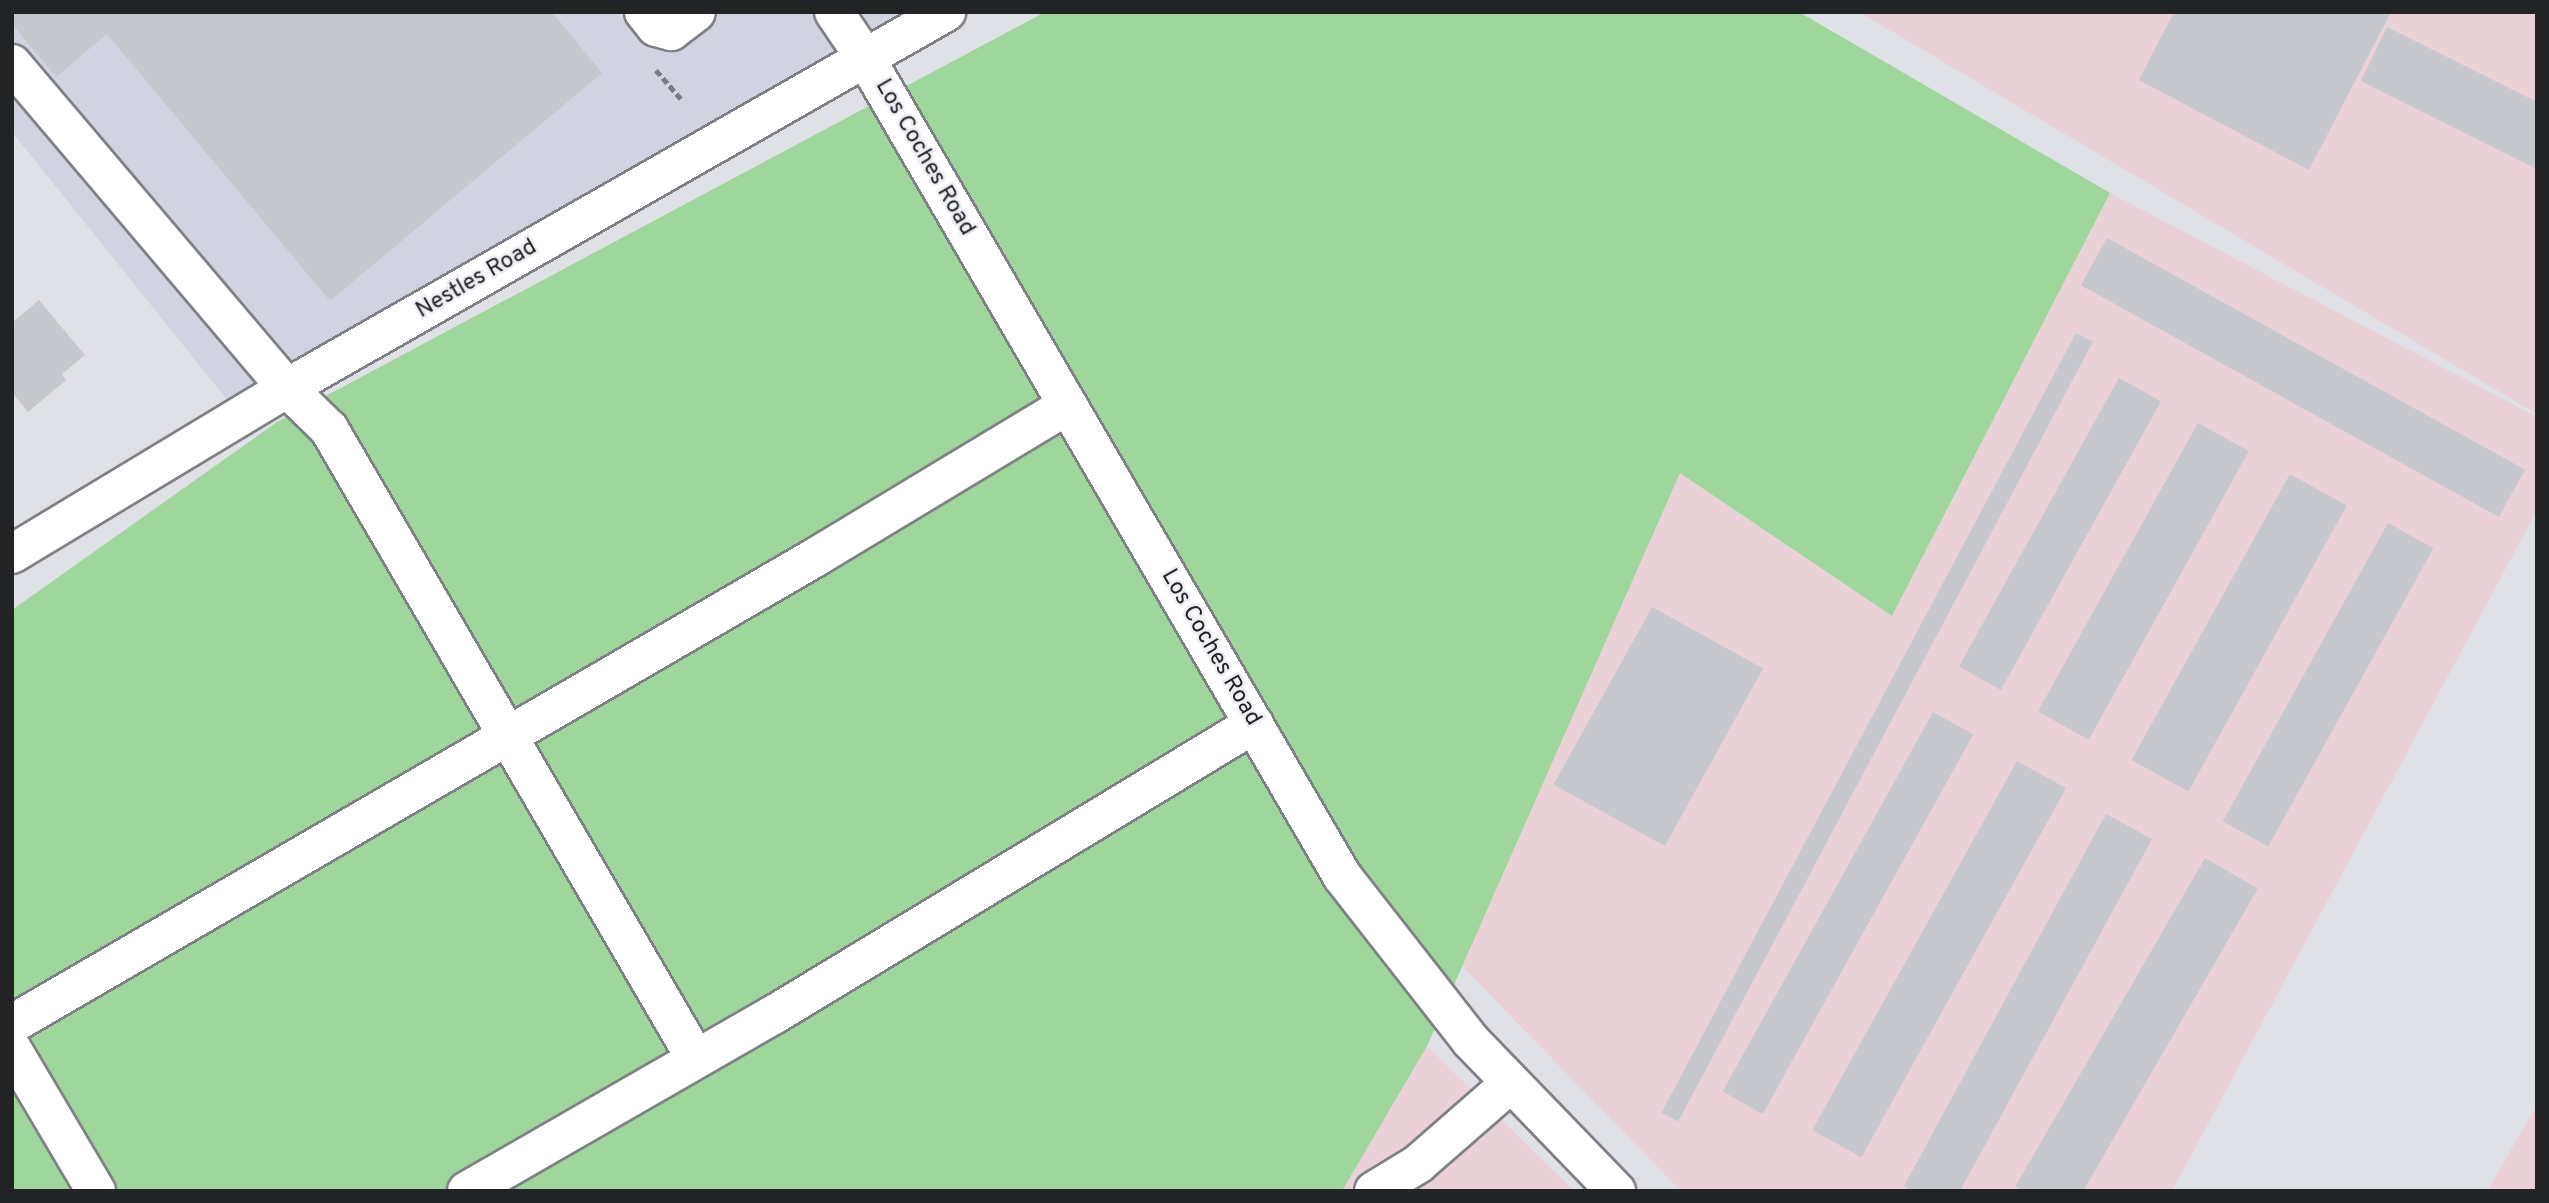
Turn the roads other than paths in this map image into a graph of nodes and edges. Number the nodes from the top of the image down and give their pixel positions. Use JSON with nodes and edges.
{"nodes":[{"id":1,"x":644,"y":12,"type":"edge"},
{"id":2,"x":696,"y":12,"type":"edge"},
{"id":3,"x":834,"y":12,"type":"edge"},
{"id":4,"x":946,"y":12,"type":"edge"},
{"id":5,"x":866,"y":59,"type":"junction"},
{"id":6,"x":12,"y":64,"type":"edge"},
{"id":7,"x":287,"y":388,"type":"junction"},
{"id":8,"x":1068,"y":405,"type":"junction"},
{"id":9,"x":12,"y":554,"type":"edge"},
{"id":10,"x":1254,"y":724,"type":"junction"},
{"id":11,"x":510,"y":734,"type":"junction"},
{"id":12,"x":12,"y":1024,"type":"edge"},
{"id":13,"x":12,"y":1049,"type":"edge"},
{"id":14,"x":696,"y":1059,"type":"junction"},
{"id":15,"x":1511,"y":1083,"type":"junction"},
{"id":16,"x":96,"y":1191,"type":"edge"},
{"id":17,"x":467,"y":1191,"type":"edge"},
{"id":18,"x":1374,"y":1191,"type":"edge"},
{"id":19,"x":1616,"y":1191,"type":"edge"}],
"edges":[{"from":1,"to":2,"type":"street"},
{"from":3,"to":5,"type":"street","name":"Los Coches Road"},
{"from":4,"to":5,"type":"street","name":"Nestles Road"},
{"from":5,"to":7,"type":"street","name":"Nestles Road"},
{"from":5,"to":8,"type":"street","name":"Los Coches Road"},
{"from":6,"to":7,"type":"street"},
{"from":7,"to":9,"type":"street","name":"Nestles Road"},
{"from":7,"to":11,"type":"street"},
{"from":8,"to":10,"type":"street","name":"Los Coches Road"},
{"from":8,"to":11,"type":"street"},
{"from":10,"to":14,"type":"street"},
{"from":10,"to":15,"type":"street","name":"Los Coches Road"},
{"from":11,"to":12,"type":"street"},
{"from":11,"to":14,"type":"street"},
{"from":13,"to":16,"type":"street"},
{"from":14,"to":17,"type":"street"},
{"from":15,"to":18,"type":"street"},
{"from":15,"to":19,"type":"street","name":"Los Coches Road"}]}
